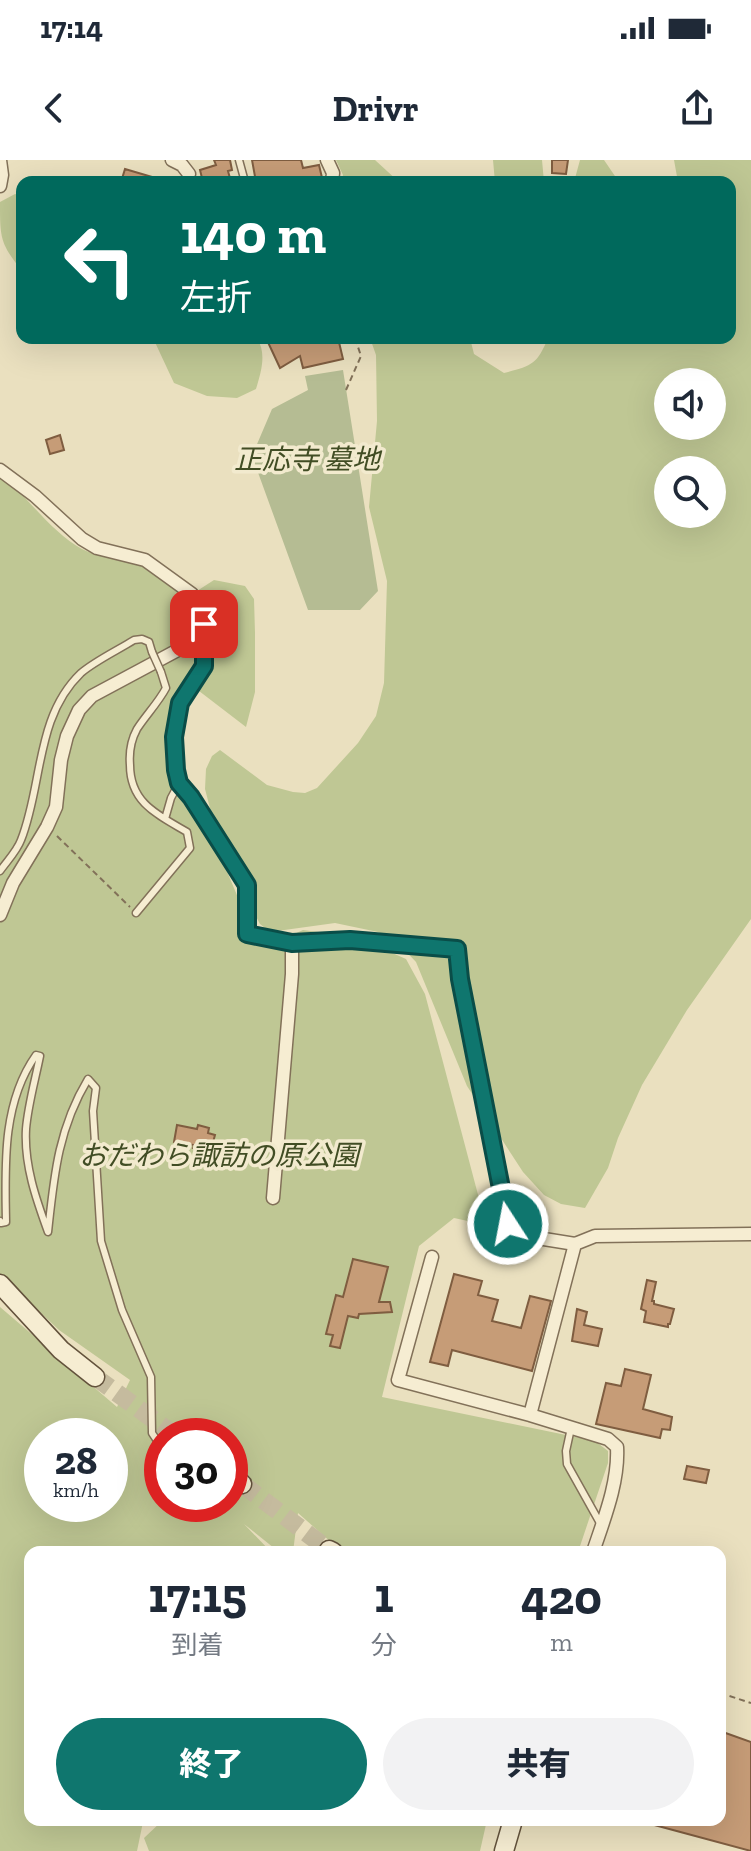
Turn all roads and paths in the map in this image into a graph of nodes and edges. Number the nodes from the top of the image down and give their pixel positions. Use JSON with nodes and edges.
{"nodes":[{"id":1,"x":0,"y":160,"type":"edge"},
{"id":2,"x":0,"y":186,"type":"edge"},
{"id":3,"x":357,"y":344,"type":"edge"},
{"id":4,"x":346,"y":390,"type":"dead end"},
{"id":5,"x":0,"y":470,"type":"edge"},
{"id":6,"x":204,"y":636,"type":"junction"},
{"id":7,"x":179,"y":783,"type":"junction"},
{"id":8,"x":165,"y":819,"type":"junction"},
{"id":9,"x":47,"y":827,"type":"junction"},
{"id":10,"x":0,"y":871,"type":"edge"},
{"id":11,"x":136,"y":913,"type":"joint"},
{"id":12,"x":0,"y":915,"type":"edge"},
{"id":13,"x":292,"y":943,"type":"junction"},
{"id":14,"x":273,"y":1198,"type":"dead end"},
{"id":15,"x":0,"y":1221,"type":"edge"},
{"id":16,"x":751,"y":1234,"type":"edge"},
{"id":17,"x":575,"y":1244,"type":"junction"},
{"id":18,"x":432,"y":1257,"type":"dead end"},
{"id":19,"x":0,"y":1284,"type":"edge"},
{"id":20,"x":95,"y":1377,"type":"tunnel mouth"},
{"id":21,"x":530,"y":1415,"type":"junction"},
{"id":22,"x":152,"y":1418,"type":"edge"},
{"id":23,"x":571,"y":1428,"type":"junction"},
{"id":24,"x":602,"y":1526,"type":"junction"},
{"id":25,"x":595,"y":1546,"type":"edge"},
{"id":26,"x":726,"y":1695,"type":"edge"},
{"id":27,"x":751,"y":1703,"type":"edge"},
{"id":28,"x":511,"y":1826,"type":"edge"},
{"id":29,"x":504,"y":1851,"type":"edge"}],
"edges":[{"from":1,"to":2,"type":"street"},
{"from":3,"to":4,"type":"path"},
{"from":5,"to":6,"type":"street"},
{"from":6,"to":7,"type":"street"},
{"from":6,"to":9,"type":"street"},
{"from":7,"to":8,"type":"lane"},
{"from":7,"to":13,"type":"street"},
{"from":8,"to":10,"type":"lane","bridge":true},
{"from":8,"to":11,"type":"lane"},
{"from":9,"to":11,"type":"path"},
{"from":9,"to":12,"type":"street"},
{"from":13,"to":14,"type":"street"},
{"from":13,"to":17,"type":"street"},
{"from":15,"to":22,"type":"lane"},
{"from":16,"to":17,"type":"street"},
{"from":17,"to":21,"type":"street"},
{"from":18,"to":21,"type":"street"},
{"from":19,"to":20,"type":"street"},
{"from":21,"to":23,"type":"street"},
{"from":23,"to":24,"type":"lane"},
{"from":23,"to":24,"type":"street"},
{"from":24,"to":25,"type":"street"},
{"from":26,"to":27,"type":"path"},
{"from":28,"to":29,"type":"street"}]}
